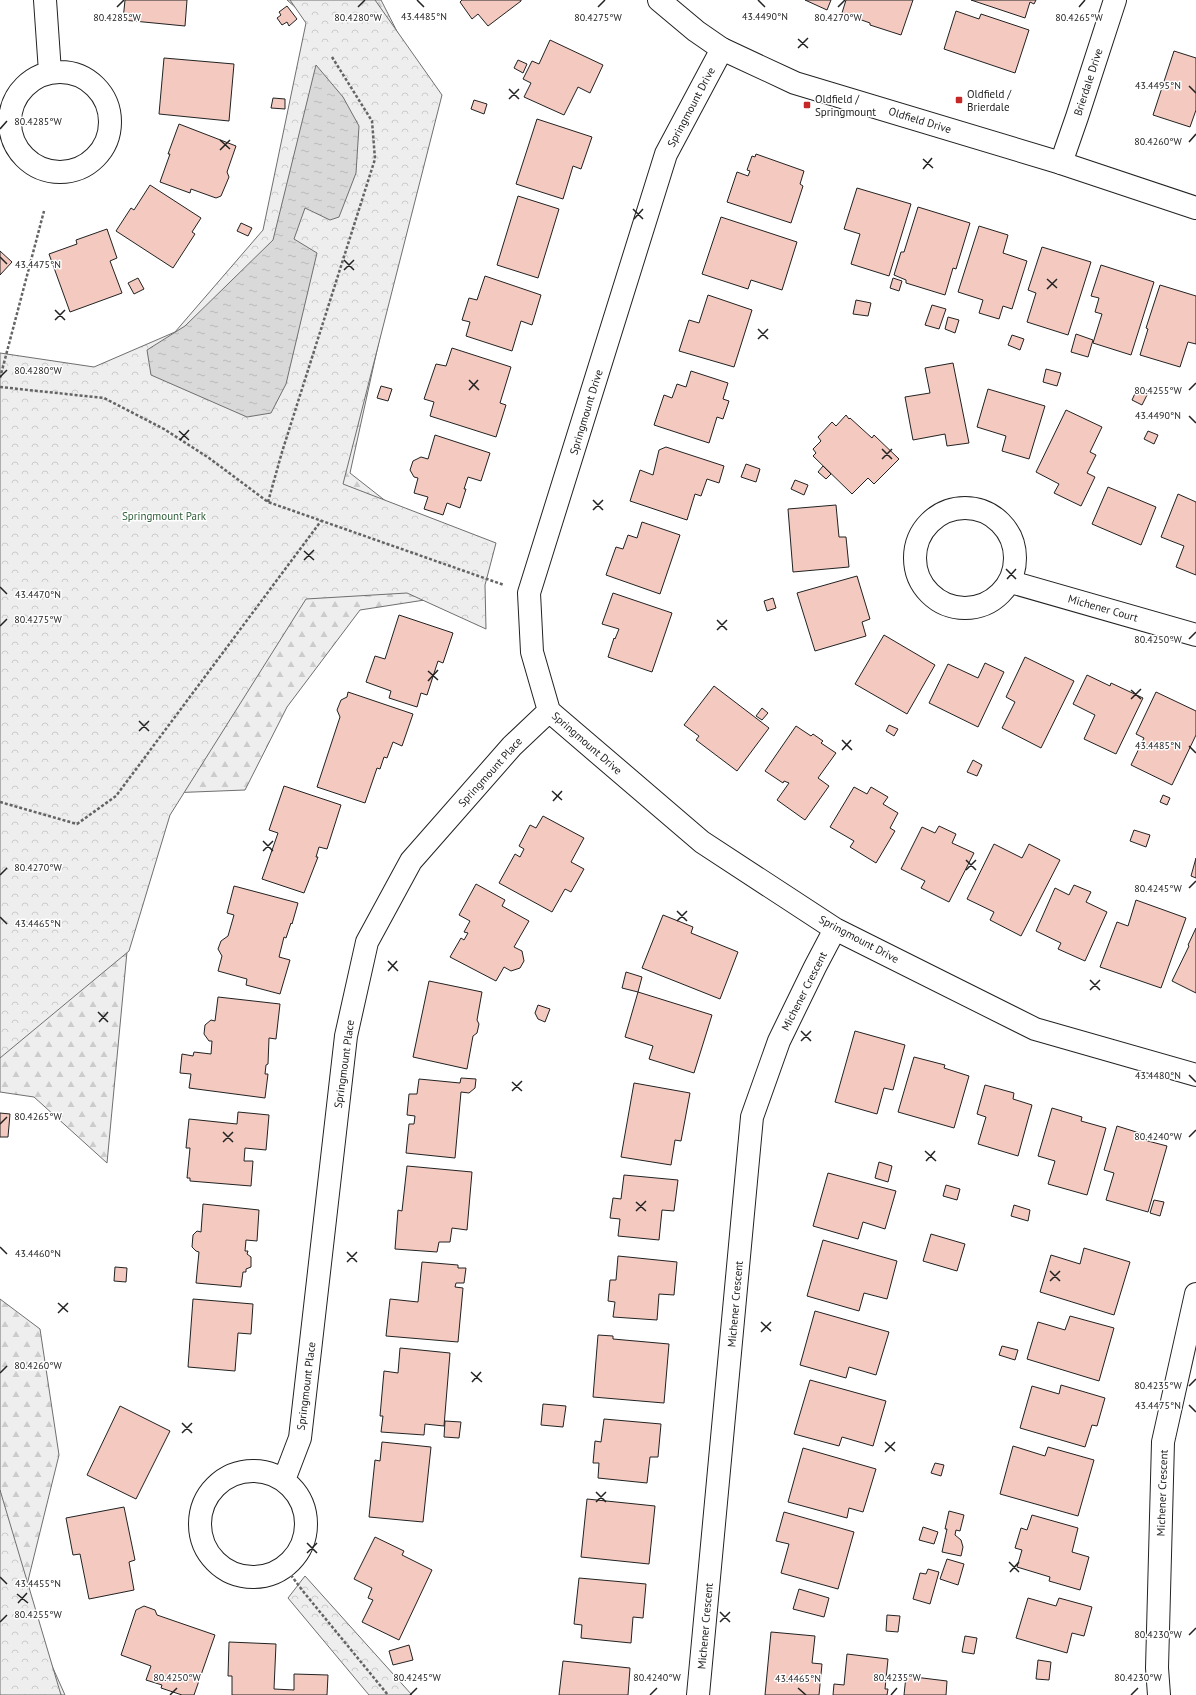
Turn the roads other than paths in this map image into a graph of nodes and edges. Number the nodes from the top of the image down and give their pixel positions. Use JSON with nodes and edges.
{"nodes":[{"id":1,"x":45,"y":0,"type":"edge"},
{"id":2,"x":659,"y":0,"type":"edge"},
{"id":3,"x":1115,"y":0,"type":"edge"},
{"id":4,"x":722,"y":49,"type":"junction"},
{"id":5,"x":50,"y":72,"type":"junction"},
{"id":6,"x":1061,"y":163,"type":"junction"},
{"id":7,"x":1196,"y":208,"type":"edge"},
{"id":8,"x":1011,"y":582,"type":"junction"},
{"id":9,"x":1196,"y":635,"type":"edge"},
{"id":10,"x":549,"y":710,"type":"junction"},
{"id":11,"x":835,"y":929,"type":"junction"},
{"id":12,"x":1196,"y":1075,"type":"edge"},
{"id":13,"x":1196,"y":1294,"type":"edge"},
{"id":14,"x":284,"y":1480,"type":"junction"},
{"id":15,"x":698,"y":1695,"type":"edge"},
{"id":16,"x":1159,"y":1695,"type":"edge"}],
"edges":[{"from":1,"to":5,"type":"street"},
{"from":2,"to":4,"type":"street","name":"Oldfield Drive"},
{"from":3,"to":6,"type":"street","name":"Brierdale Drive"},
{"from":4,"to":6,"type":"street","name":"Oldfield Drive"},
{"from":4,"to":10,"type":"street","name":"Springmount Drive"},
{"from":5,"to":5,"type":"street"},
{"from":6,"to":7,"type":"street","name":"Oldfield Drive"},
{"from":8,"to":8,"type":"street"},
{"from":8,"to":9,"type":"street","name":"Michener Court"},
{"from":10,"to":11,"type":"street","name":"Springmount Drive"},
{"from":10,"to":14,"type":"street","name":"Springmount Place"},
{"from":11,"to":12,"type":"street","name":"Springmount Drive"},
{"from":11,"to":15,"type":"street","name":"Michener Crescent"},
{"from":13,"to":16,"type":"street","name":"Michener Crescent"},
{"from":14,"to":14,"type":"street"}]}
